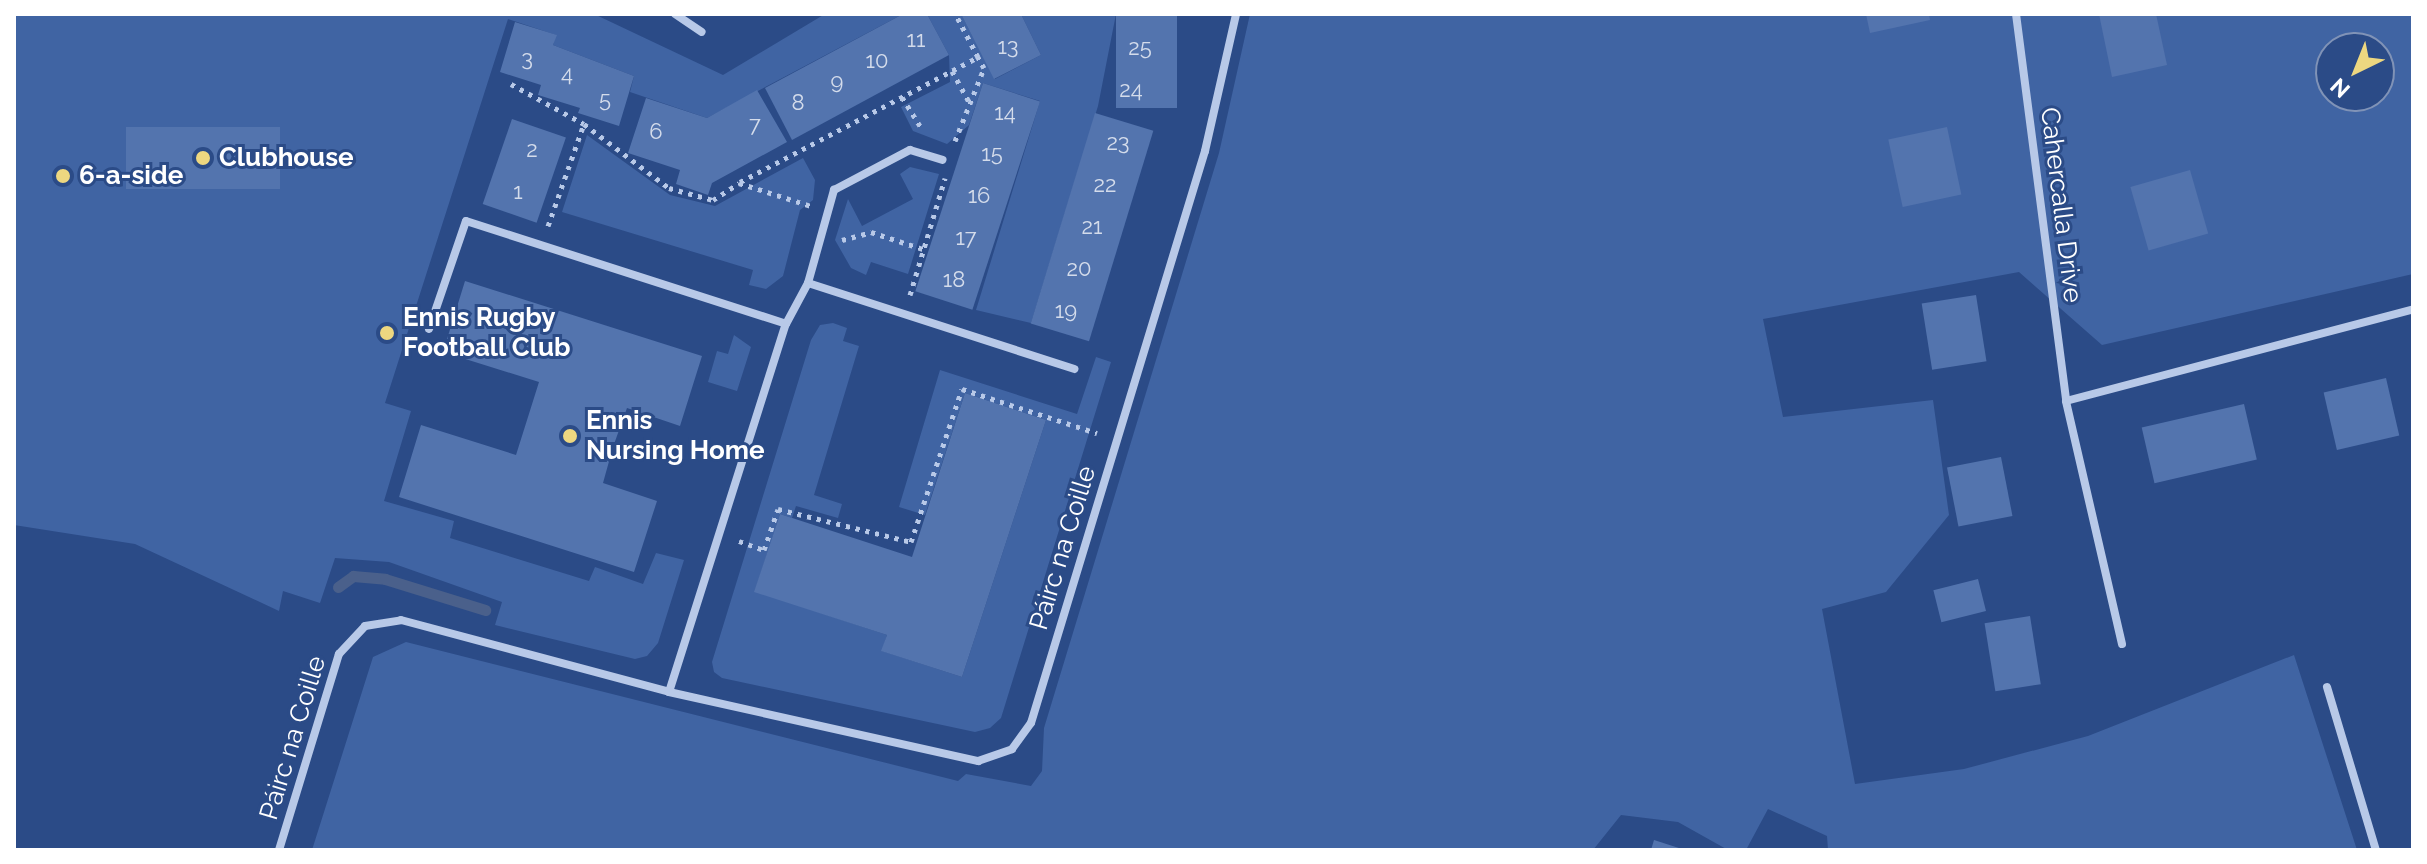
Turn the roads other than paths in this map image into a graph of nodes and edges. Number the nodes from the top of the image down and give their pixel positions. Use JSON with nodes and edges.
{"nodes":[{"id":1,"x":675,"y":14,"type":"edge"},
{"id":2,"x":1236,"y":14,"type":"edge"},
{"id":3,"x":2016,"y":14,"type":"edge"},
{"id":4,"x":702,"y":32,"type":"dead end"},
{"id":5,"x":946,"y":161,"type":"road end"},
{"id":6,"x":808,"y":283,"type":"junction"},
{"id":7,"x":2413,"y":309,"type":"edge"},
{"id":8,"x":786,"y":324,"type":"junction"},
{"id":9,"x":429,"y":329,"type":"dead end"},
{"id":10,"x":1074,"y":369,"type":"dead end"},
{"id":11,"x":2066,"y":401,"type":"junction"},
{"id":12,"x":2122,"y":644,"type":"dead end"},
{"id":13,"x":2327,"y":687,"type":"dead end"},
{"id":14,"x":669,"y":692,"type":"junction"},
{"id":15,"x":279,"y":850,"type":"edge"},
{"id":16,"x":2376,"y":850,"type":"edge"}],
"edges":[{"from":1,"to":4,"type":"street"},
{"from":2,"to":14,"type":"street","name":"Páirc na Coille"},
{"from":3,"to":11,"type":"street","name":"Cahercalla Drive"},
{"from":5,"to":6,"type":"street"},
{"from":6,"to":8,"type":"street"},
{"from":6,"to":10,"type":"street"},
{"from":7,"to":11,"type":"street"},
{"from":8,"to":9,"type":"street"},
{"from":8,"to":14,"type":"street"},
{"from":11,"to":12,"type":"street","name":"Cahercalla Drive"},
{"from":13,"to":16,"type":"street"},
{"from":14,"to":15,"type":"street","name":"Páirc na Coille"}]}
